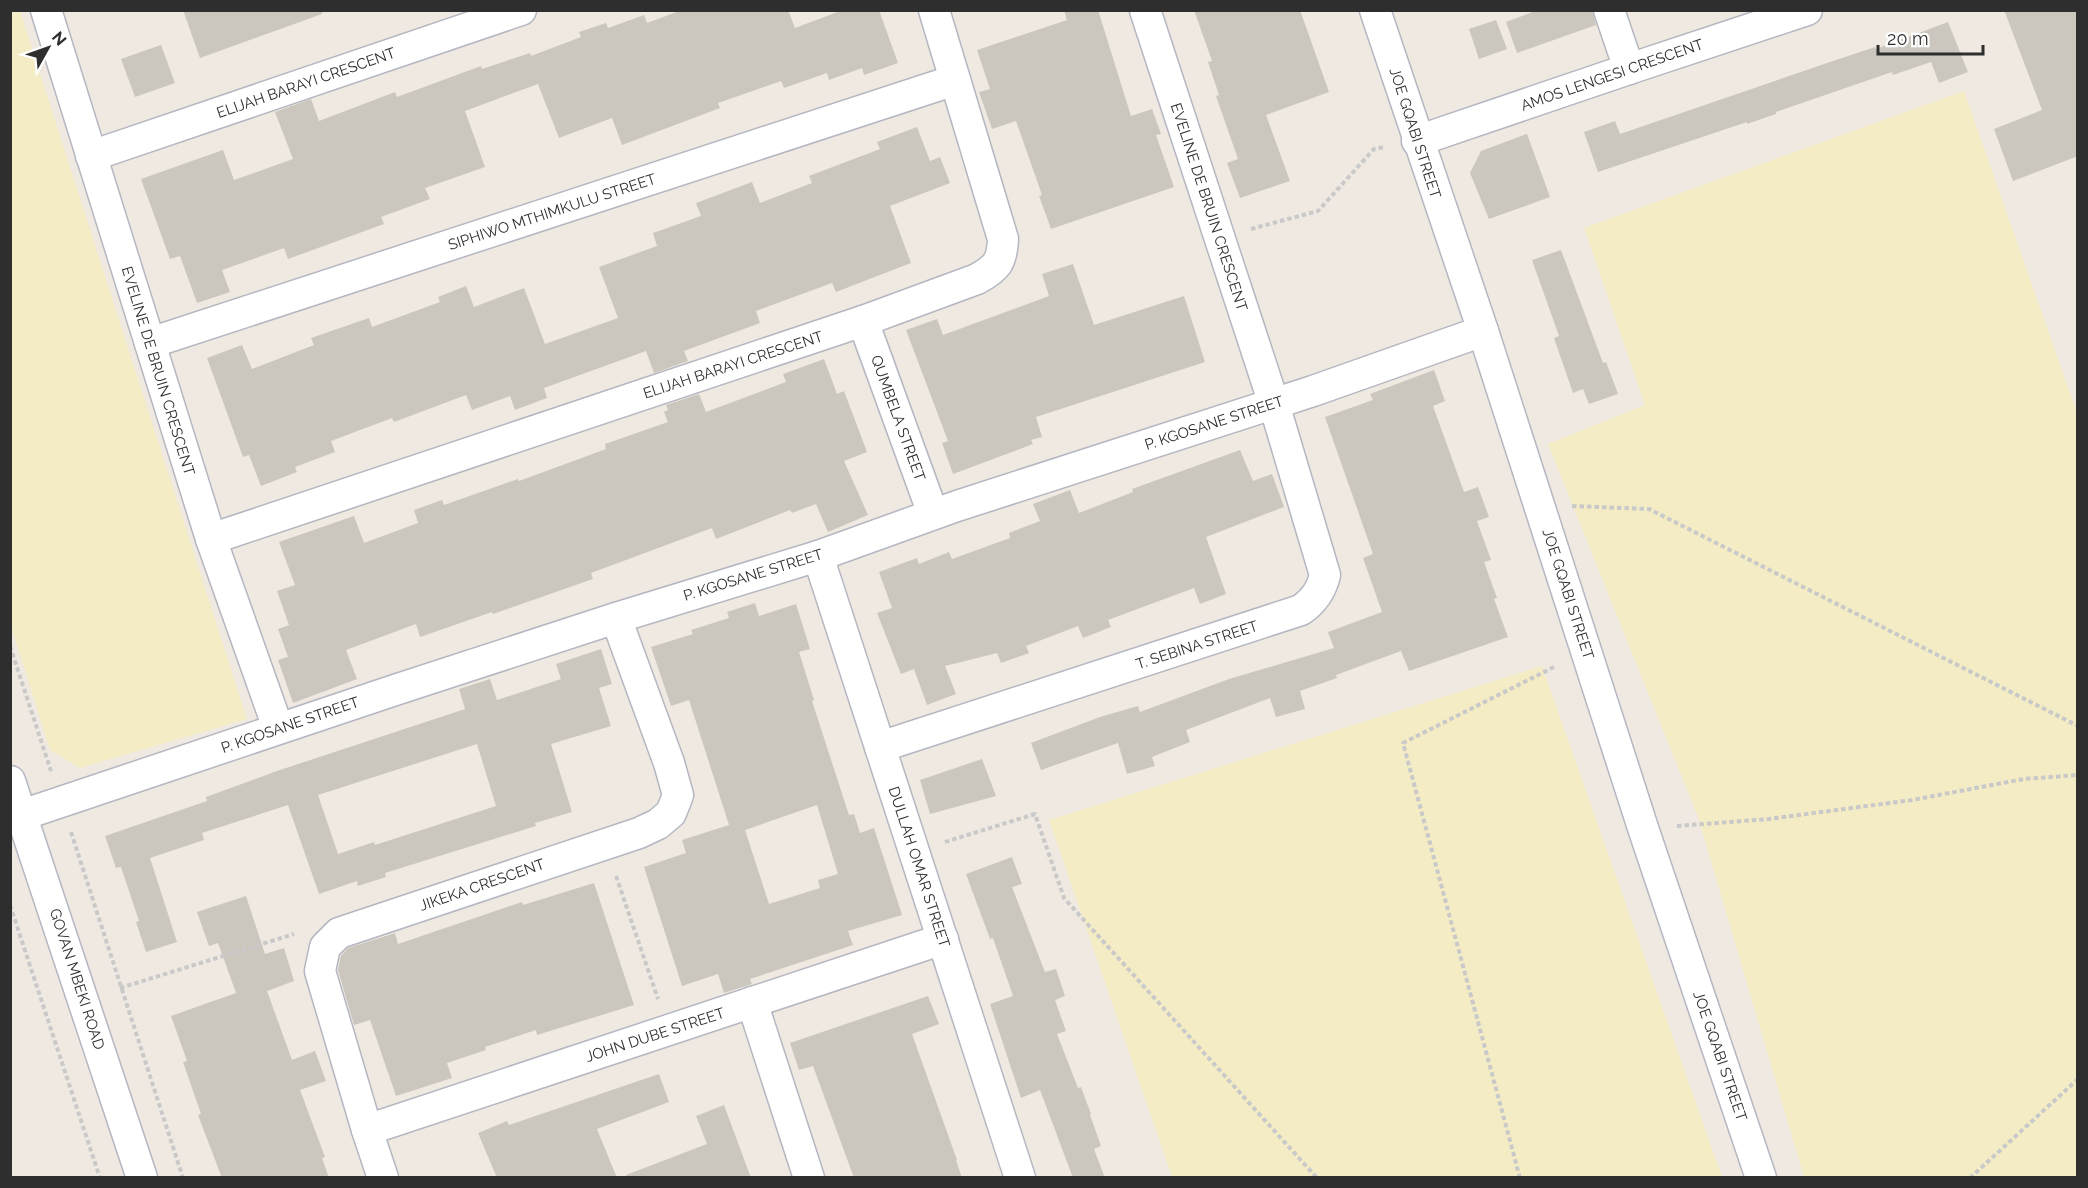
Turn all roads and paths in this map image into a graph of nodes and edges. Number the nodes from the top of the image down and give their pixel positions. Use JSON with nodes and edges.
{"nodes":[{"id":1,"x":46,"y":10,"type":"edge"},
{"id":2,"x":521,"y":10,"type":"edge"},
{"id":3,"x":934,"y":10,"type":"edge"},
{"id":4,"x":1145,"y":10,"type":"edge"},
{"id":5,"x":1375,"y":10,"type":"edge"},
{"id":6,"x":1609,"y":10,"type":"edge"},
{"id":7,"x":1807,"y":10,"type":"edge"},
{"id":8,"x":474,"y":18,"type":"edge"},
{"id":9,"x":1629,"y":69,"type":"junction"},
{"id":10,"x":955,"y":80,"type":"junction"},
{"id":11,"x":1418,"y":141,"type":"junction"},
{"id":12,"x":91,"y":156,"type":"junction"},
{"id":13,"x":1220,"y":238,"type":"junction"},
{"id":14,"x":863,"y":321,"type":"junction"},
{"id":15,"x":1483,"y":332,"type":"junction"},
{"id":16,"x":150,"y":343,"type":"junction"},
{"id":17,"x":1274,"y":404,"type":"junction"},
{"id":18,"x":1539,"y":505,"type":"junction"},
{"id":19,"x":933,"y":514,"type":"junction"},
{"id":20,"x":211,"y":538,"type":"junction"},
{"id":21,"x":818,"y":556,"type":"junction"},
{"id":22,"x":616,"y":618,"type":"junction"},
{"id":23,"x":10,"y":646,"type":"edge"},
{"id":24,"x":1586,"y":651,"type":"junction"},
{"id":25,"x":2078,"y":726,"type":"edge"},
{"id":26,"x":278,"y":728,"type":"junction"},
{"id":27,"x":880,"y":747,"type":"junction"},
{"id":28,"x":2078,"y":775,"type":"edge"},
{"id":29,"x":10,"y":780,"type":"edge"},
{"id":30,"x":61,"y":802,"type":"junction"},
{"id":31,"x":22,"y":815,"type":"junction"},
{"id":32,"x":1644,"y":828,"type":"junction"},
{"id":33,"x":605,"y":844,"type":"junction"},
{"id":34,"x":914,"y":851,"type":"junction"},
{"id":35,"x":10,"y":905,"type":"edge"},
{"id":36,"x":943,"y":939,"type":"junction"},
{"id":37,"x":325,"y":947,"type":"junction"},
{"id":38,"x":120,"y":988,"type":"junction"},
{"id":39,"x":752,"y":1002,"type":"junction"},
{"id":40,"x":669,"y":1030,"type":"junction"},
{"id":41,"x":2078,"y":1079,"type":"edge"},
{"id":42,"x":367,"y":1130,"type":"junction"},
{"id":43,"x":100,"y":1178,"type":"edge"},
{"id":44,"x":142,"y":1178,"type":"edge"},
{"id":45,"x":183,"y":1178,"type":"edge"},
{"id":46,"x":383,"y":1178,"type":"edge"},
{"id":47,"x":808,"y":1178,"type":"edge"},
{"id":48,"x":1020,"y":1178,"type":"edge"},
{"id":49,"x":1317,"y":1178,"type":"edge"},
{"id":50,"x":1520,"y":1178,"type":"edge"},
{"id":51,"x":1761,"y":1178,"type":"edge"},
{"id":52,"x":1970,"y":1178,"type":"edge"}],
"edges":[{"from":1,"to":12,"type":"street","name":"EVELINE DE BRUIN CRESCENT"},
{"from":2,"to":8,"type":"street","name":"ELIJAH BARAYI CRESCENT"},
{"from":3,"to":10,"type":"street","name":"ELIJAH BARAYI CRESCENT"},
{"from":4,"to":13,"type":"street","name":"EVELINE DE BRUIN CRESCENT"},
{"from":5,"to":11,"type":"street","name":"JOE GQABI STREET"},
{"from":6,"to":9,"type":"street"},
{"from":7,"to":9,"type":"street","name":"AMOS LENGESI CRESCENT"},
{"from":8,"to":12,"type":"street","name":"ELIJAH BARAYI CRESCENT"},
{"from":9,"to":11,"type":"street","name":"AMOS LENGESI CRESCENT"},
{"from":10,"to":14,"type":"street","name":"ELIJAH BARAYI CRESCENT"},
{"from":10,"to":16,"type":"street","name":"SIPHIWO MTHIMKULU STREET"},
{"from":11,"to":13,"type":"path"},
{"from":11,"to":15,"type":"street","name":"JOE GQABI STREET"},
{"from":12,"to":16,"type":"street","name":"EVELINE DE BRUIN CRESCENT"},
{"from":13,"to":17,"type":"street","name":"EVELINE DE BRUIN CRESCENT"},
{"from":14,"to":19,"type":"street","name":"QUMBELA STREET"},
{"from":14,"to":20,"type":"street","name":"ELIJAH BARAYI CRESCENT"},
{"from":15,"to":17,"type":"street","name":"P. KGOSANE STREET"},
{"from":15,"to":18,"type":"street","name":"JOE GQABI STREET"},
{"from":16,"to":20,"type":"street","name":"EVELINE DE BRUIN CRESCENT"},
{"from":17,"to":19,"type":"street","name":"P. KGOSANE STREET"},
{"from":17,"to":27,"type":"street","name":"T. SEBINA STREET"},
{"from":18,"to":24,"type":"street","name":"JOE GQABI STREET"},
{"from":18,"to":25,"type":"path"},
{"from":19,"to":21,"type":"street","name":"P. KGOSANE STREET"},
{"from":20,"to":26,"type":"street","name":"EVELINE DE BRUIN CRESCENT"},
{"from":21,"to":22,"type":"street","name":"P. KGOSANE STREET"},
{"from":21,"to":27,"type":"street","name":"DULLAH OMAR STREET"},
{"from":22,"to":26,"type":"street","name":"P. KGOSANE STREET"},
{"from":22,"to":33,"type":"street","name":"JIKEKA CRESCENT"},
{"from":23,"to":30,"type":"path"},
{"from":24,"to":32,"type":"street","name":"JOE GQABI STREET"},
{"from":24,"to":50,"type":"path"},
{"from":26,"to":30,"type":"street","name":"P. KGOSANE STREET"},
{"from":27,"to":34,"type":"street","name":"DULLAH OMAR STREET"},
{"from":28,"to":32,"type":"path"},
{"from":29,"to":31,"type":"street","name":"GOVAN MBEKI ROAD"},
{"from":30,"to":31,"type":"street","name":"P. KGOSANE STREET"},
{"from":30,"to":38,"type":"path"},
{"from":31,"to":44,"type":"street","name":"GOVAN MBEKI ROAD"},
{"from":32,"to":51,"type":"street","name":"JOE GQABI STREET"},
{"from":33,"to":37,"type":"street","name":"JIKEKA CRESCENT"},
{"from":33,"to":40,"type":"path"},
{"from":34,"to":36,"type":"street","name":"DULLAH OMAR STREET"},
{"from":34,"to":49,"type":"path"},
{"from":35,"to":43,"type":"path"},
{"from":36,"to":39,"type":"street","name":"JOHN DUBE STREET"},
{"from":36,"to":48,"type":"street","name":"DULLAH OMAR STREET"},
{"from":37,"to":38,"type":"path"},
{"from":37,"to":42,"type":"street"},
{"from":38,"to":45,"type":"path"},
{"from":39,"to":40,"type":"street","name":"JOHN DUBE STREET"},
{"from":39,"to":47,"type":"street"},
{"from":40,"to":42,"type":"street","name":"JOHN DUBE STREET"},
{"from":41,"to":52,"type":"path"},
{"from":42,"to":46,"type":"street"}]}
